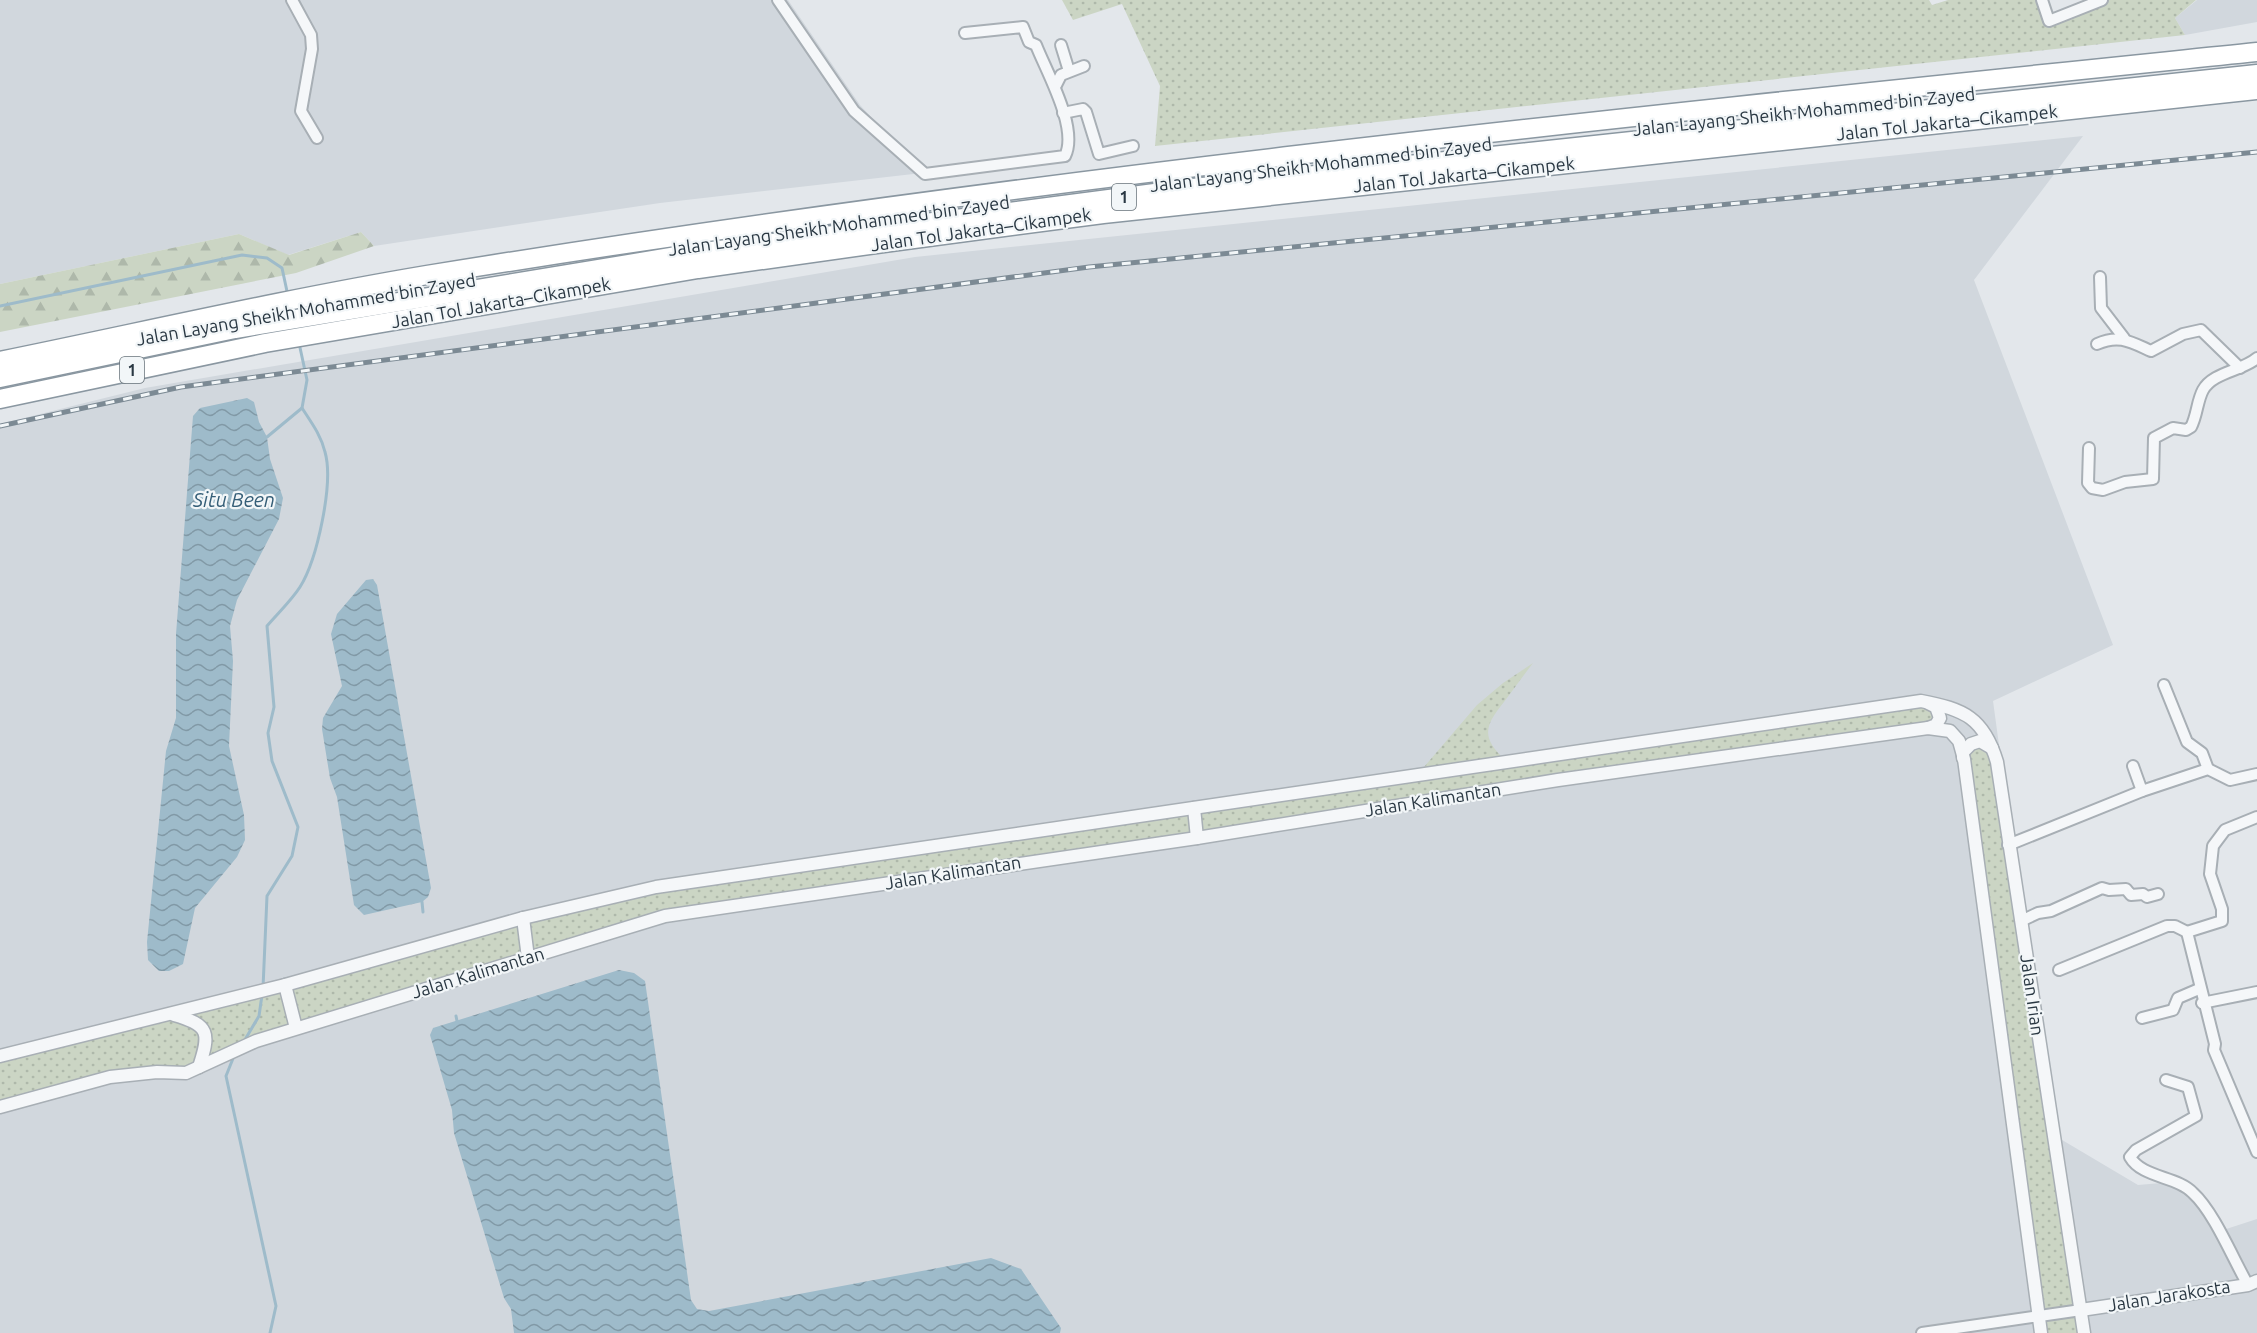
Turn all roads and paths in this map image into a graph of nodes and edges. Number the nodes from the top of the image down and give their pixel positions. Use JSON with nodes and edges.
{"nodes":[{"id":1,"x":292,"y":0,"type":"edge"},
{"id":2,"x":778,"y":0,"type":"edge"},
{"id":3,"x":2042,"y":0,"type":"edge"},
{"id":4,"x":2102,"y":0,"type":"edge"},
{"id":5,"x":965,"y":33,"type":"dead end"},
{"id":6,"x":1061,"y":45,"type":"dead end"},
{"id":7,"x":2257,"y":52,"type":"edge"},
{"id":8,"x":2257,"y":64,"type":"edge"},
{"id":9,"x":1084,"y":66,"type":"dead end"},
{"id":10,"x":1068,"y":71,"type":"junction"},
{"id":11,"x":2257,"y":74,"type":"edge"},
{"id":12,"x":1056,"y":85,"type":"junction"},
{"id":13,"x":2257,"y":90,"type":"edge"},
{"id":14,"x":1063,"y":113,"type":"junction"},
{"id":15,"x":317,"y":138,"type":"dead end"},
{"id":16,"x":1133,"y":146,"type":"dead end"},
{"id":17,"x":2100,"y":277,"type":"dead end"},
{"id":18,"x":2124,"y":338,"type":"junction"},
{"id":19,"x":2097,"y":344,"type":"dead end"},
{"id":20,"x":2257,"y":358,"type":"edge"},
{"id":21,"x":0,"y":361,"type":"edge"},
{"id":22,"x":0,"y":367,"type":"edge"},
{"id":23,"x":2240,"y":368,"type":"junction"},
{"id":24,"x":0,"y":378,"type":"edge"},
{"id":25,"x":0,"y":399,"type":"edge"},
{"id":26,"x":2089,"y":448,"type":"dead end"},
{"id":27,"x":2164,"y":685,"type":"dead end"},
{"id":28,"x":1922,"y":701,"type":"junction"},
{"id":29,"x":1928,"y":728,"type":"junction"},
{"id":30,"x":1992,"y":748,"type":"junction"},
{"id":31,"x":1963,"y":758,"type":"junction"},
{"id":32,"x":2133,"y":766,"type":"dead end"},
{"id":33,"x":2208,"y":769,"type":"junction"},
{"id":34,"x":2257,"y":774,"type":"edge"},
{"id":35,"x":2142,"y":791,"type":"junction"},
{"id":36,"x":1194,"y":808,"type":"junction"},
{"id":37,"x":2257,"y":817,"type":"edge"},
{"id":38,"x":1197,"y":838,"type":"junction"},
{"id":39,"x":2008,"y":845,"type":"junction"},
{"id":40,"x":2158,"y":894,"type":"dead end"},
{"id":41,"x":523,"y":918,"type":"junction"},
{"id":42,"x":2021,"y":921,"type":"junction"},
{"id":43,"x":2187,"y":932,"type":"junction"},
{"id":44,"x":528,"y":958,"type":"junction"},
{"id":45,"x":2059,"y":970,"type":"dead end"},
{"id":46,"x":285,"y":985,"type":"junction"},
{"id":47,"x":2199,"y":989,"type":"junction"},
{"id":48,"x":2257,"y":992,"type":"edge"},
{"id":49,"x":2202,"y":1003,"type":"junction"},
{"id":50,"x":173,"y":1014,"type":"junction"},
{"id":51,"x":2142,"y":1018,"type":"dead end"},
{"id":52,"x":296,"y":1028,"type":"junction"},
{"id":53,"x":0,"y":1056,"type":"edge"},
{"id":54,"x":199,"y":1067,"type":"junction"},
{"id":55,"x":2166,"y":1080,"type":"dead end"},
{"id":56,"x":0,"y":1107,"type":"edge"},
{"id":57,"x":2257,"y":1152,"type":"edge"},
{"id":58,"x":2252,"y":1282,"type":"edge"},
{"id":59,"x":2080,"y":1310,"type":"junction"},
{"id":60,"x":2038,"y":1317,"type":"junction"},
{"id":61,"x":1922,"y":1333,"type":"edge"},
{"id":62,"x":2041,"y":1333,"type":"edge"},
{"id":63,"x":2084,"y":1333,"type":"edge"}],
"edges":[{"from":1,"to":15,"type":"street"},
{"from":2,"to":14,"type":"street"},
{"from":3,"to":4,"type":"street"},
{"from":5,"to":12,"type":"street"},
{"from":6,"to":10,"type":"street"},
{"from":7,"to":21,"type":"highway","name":"Jalan Tol Jakarta–Cikampek","number":"1"},
{"from":8,"to":22,"type":"highway","name":"Jalan Layang Sheikh Mohammed bin Zayed","number":"1"},
{"from":9,"to":10,"type":"street"},
{"from":10,"to":12,"type":"street"},
{"from":11,"to":24,"type":"highway","name":"Jalan Layang Sheikh Mohammed bin Zayed","number":"1"},
{"from":12,"to":14,"type":"street"},
{"from":13,"to":25,"type":"highway","name":"Jalan Tol Jakarta–Cikampek","number":"1"},
{"from":14,"to":16,"type":"street"},
{"from":17,"to":18,"type":"street"},
{"from":18,"to":19,"type":"street"},
{"from":18,"to":23,"type":"street"},
{"from":20,"to":23,"type":"street"},
{"from":23,"to":26,"type":"street"},
{"from":27,"to":33,"type":"street"},
{"from":28,"to":29,"type":"street"},
{"from":28,"to":30,"type":"street","name":"Jalan Irian"},
{"from":28,"to":36,"type":"street","name":"Jalan Kalimantan"},
{"from":29,"to":31,"type":"street","name":"Jalan Irian"},
{"from":29,"to":38,"type":"street","name":"Jalan Kalimantan"},
{"from":30,"to":31,"type":"street"},
{"from":30,"to":39,"type":"street","name":"Jalan Irian"},
{"from":31,"to":60,"type":"street","name":"Jalan Irian"},
{"from":32,"to":35,"type":"street"},
{"from":33,"to":34,"type":"street"},
{"from":33,"to":35,"type":"street"},
{"from":35,"to":39,"type":"street"},
{"from":36,"to":38,"type":"street"},
{"from":36,"to":41,"type":"street","name":"Jalan Kalimantan"},
{"from":37,"to":43,"type":"street"},
{"from":38,"to":44,"type":"street","name":"Jalan Kalimantan"},
{"from":39,"to":42,"type":"street","name":"Jalan Irian"},
{"from":40,"to":42,"type":"street"},
{"from":41,"to":44,"type":"street"},
{"from":41,"to":46,"type":"street","name":"Jalan Kalimantan"},
{"from":42,"to":59,"type":"street","name":"Jalan Irian"},
{"from":43,"to":45,"type":"street"},
{"from":43,"to":47,"type":"street"},
{"from":44,"to":52,"type":"street","name":"Jalan Kalimantan"},
{"from":46,"to":50,"type":"street","name":"Jalan Kalimantan"},
{"from":46,"to":52,"type":"street"},
{"from":47,"to":49,"type":"street"},
{"from":47,"to":51,"type":"street"},
{"from":48,"to":49,"type":"street"},
{"from":49,"to":57,"type":"street"},
{"from":50,"to":53,"type":"street","name":"Jalan Kalimantan"},
{"from":50,"to":54,"type":"street"},
{"from":52,"to":54,"type":"street","name":"Jalan Kalimantan"},
{"from":54,"to":56,"type":"street","name":"Jalan Kalimantan"},
{"from":55,"to":58,"type":"street"},
{"from":58,"to":59,"type":"street","name":"Jalan Jarakosta"},
{"from":59,"to":60,"type":"street"},
{"from":59,"to":63,"type":"street","name":"Jalan Irian"},
{"from":60,"to":61,"type":"street"},
{"from":60,"to":62,"type":"street","name":"Jalan Irian"}]}
